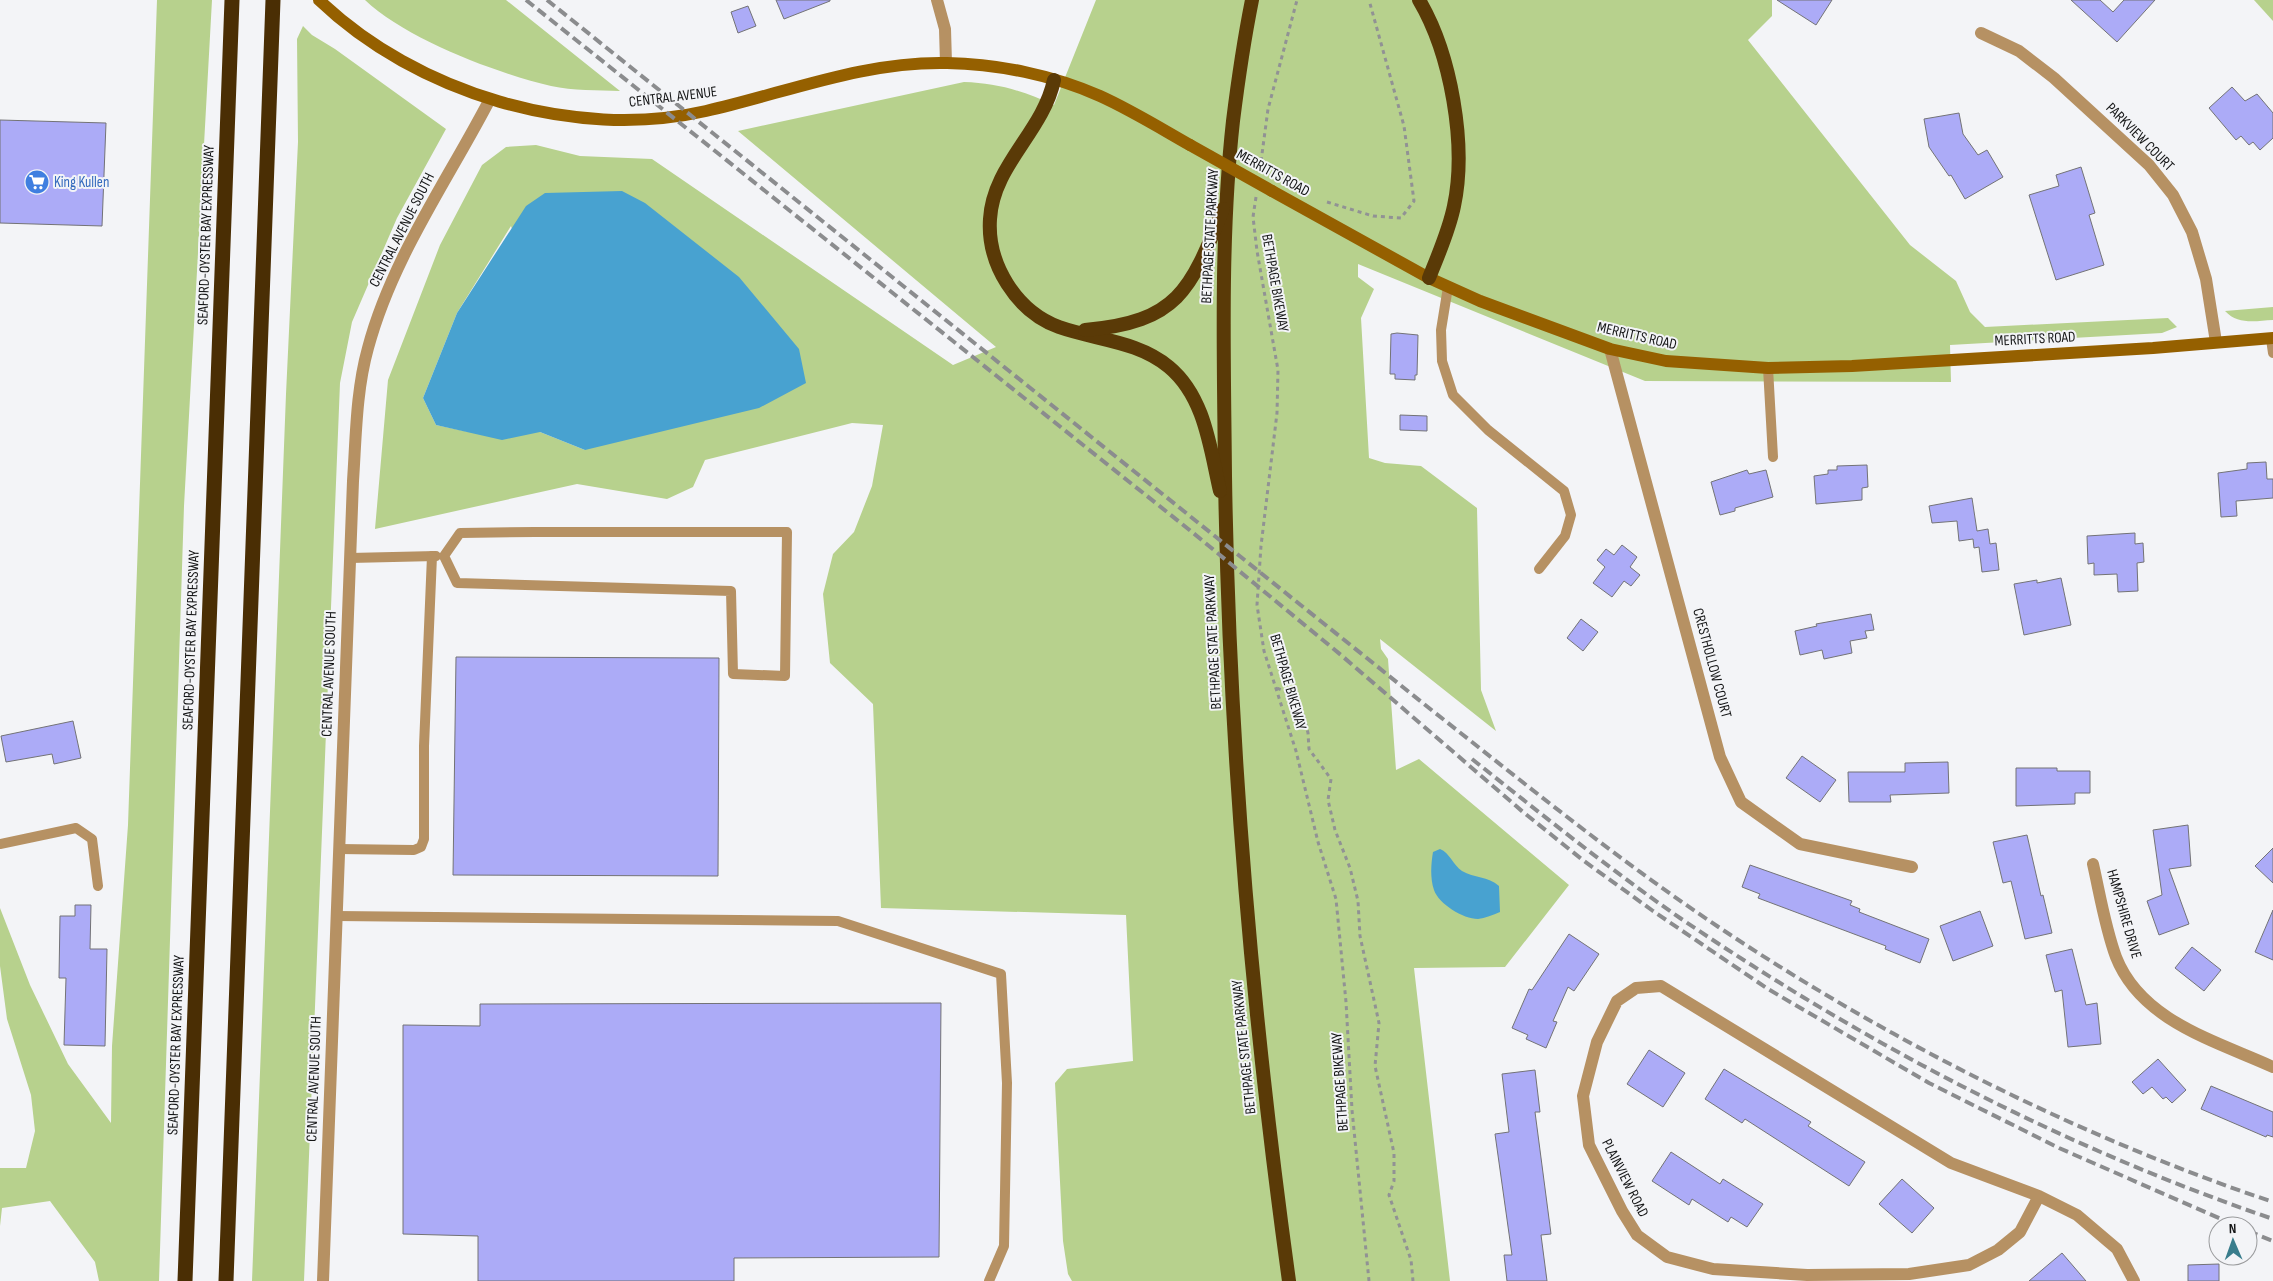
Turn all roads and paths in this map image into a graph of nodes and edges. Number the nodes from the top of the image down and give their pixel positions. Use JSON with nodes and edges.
{"nodes":[{"id":1,"x":232,"y":0,"type":"edge"},
{"id":2,"x":273,"y":0,"type":"edge"},
{"id":3,"x":319,"y":0,"type":"edge"},
{"id":4,"x":938,"y":0,"type":"edge"},
{"id":5,"x":1252,"y":0,"type":"edge"},
{"id":6,"x":1260,"y":0,"type":"edge"},
{"id":7,"x":1297,"y":0,"type":"edge"},
{"id":8,"x":1369,"y":0,"type":"edge"},
{"id":9,"x":1419,"y":0,"type":"edge"},
{"id":10,"x":1247,"y":26,"type":"junction"},
{"id":11,"x":1981,"y":33,"type":"dead end"},
{"id":12,"x":946,"y":63,"type":"junction"},
{"id":13,"x":1054,"y":80,"type":"junction"},
{"id":14,"x":490,"y":99,"type":"junction"},
{"id":15,"x":1260,"y":172,"type":"dead end"},
{"id":16,"x":1257,"y":190,"type":"dead end"},
{"id":17,"x":1227,"y":198,"type":"junction"},
{"id":18,"x":1321,"y":199,"type":"dead end"},
{"id":19,"x":1429,"y":278,"type":"junction"},
{"id":20,"x":1448,"y":287,"type":"junction"},
{"id":21,"x":1074,"y":330,"type":"junction"},
{"id":22,"x":2272,"y":338,"type":"edge"},
{"id":23,"x":2216,"y":342,"type":"junction"},
{"id":24,"x":1610,"y":349,"type":"junction"},
{"id":25,"x":2273,"y":354,"type":"edge"},
{"id":26,"x":1768,"y":368,"type":"junction"},
{"id":27,"x":1773,"y":457,"type":"dead end"},
{"id":28,"x":1226,"y":517,"type":"junction"},
{"id":29,"x":432,"y":556,"type":"junction"},
{"id":30,"x":444,"y":556,"type":"junction"},
{"id":31,"x":350,"y":558,"type":"junction"},
{"id":32,"x":1539,"y":569,"type":"dead end"},
{"id":33,"x":1276,"y":688,"type":"junction"},
{"id":34,"x":0,"y":844,"type":"edge"},
{"id":35,"x":339,"y":849,"type":"junction"},
{"id":36,"x":2092,"y":864,"type":"dead end"},
{"id":37,"x":1912,"y":867,"type":"dead end"},
{"id":38,"x":98,"y":886,"type":"dead end"},
{"id":39,"x":337,"y":916,"type":"junction"},
{"id":40,"x":2273,"y":1067,"type":"edge"},
{"id":41,"x":2038,"y":1196,"type":"junction"},
{"id":42,"x":185,"y":1281,"type":"edge"},
{"id":43,"x":226,"y":1281,"type":"edge"},
{"id":44,"x":323,"y":1281,"type":"edge"},
{"id":45,"x":990,"y":1281,"type":"edge"},
{"id":46,"x":1289,"y":1281,"type":"edge"},
{"id":47,"x":1369,"y":1281,"type":"edge"},
{"id":48,"x":1413,"y":1281,"type":"edge"},
{"id":49,"x":2134,"y":1281,"type":"edge"}],
"edges":[{"from":1,"to":42,"type":"highway","name":"SEAFORD-OYSTER BAY EXPRESSWAY"},
{"from":2,"to":43,"type":"highway"},
{"from":3,"to":14,"type":"main road","name":"CENTRAL AVENUE"},
{"from":4,"to":12,"type":"street"},
{"from":5,"to":10,"type":"highway","name":"BETHPAGE STATE PARKWAY"},
{"from":6,"to":10,"type":"highway"},
{"from":7,"to":15,"type":"path"},
{"from":8,"to":18,"type":"path"},
{"from":9,"to":19,"type":"highway"},
{"from":10,"to":17,"type":"highway","name":"BETHPAGE STATE PARKWAY"},
{"from":11,"to":23,"type":"street","name":"PARKVIEW COURT"},
{"from":12,"to":13,"type":"main road","name":"CENTRAL AVENUE"},
{"from":12,"to":14,"type":"main road","name":"CENTRAL AVENUE"},
{"from":13,"to":19,"type":"main road","name":"MERRITTS ROAD","bridge":true},
{"from":13,"to":21,"type":"highway"},
{"from":14,"to":31,"type":"street","name":"CENTRAL AVENUE SOUTH"},
{"from":16,"to":33,"type":"path","name":"BETHPAGE BIKEWAY"},
{"from":17,"to":21,"type":"highway"},
{"from":17,"to":28,"type":"highway","name":"BETHPAGE STATE PARKWAY"},
{"from":19,"to":20,"type":"main road","name":"MERRITTS ROAD"},
{"from":20,"to":24,"type":"main road","name":"MERRITTS ROAD"},
{"from":20,"to":32,"type":"lane"},
{"from":21,"to":28,"type":"highway"},
{"from":22,"to":23,"type":"main road","name":"MERRITTS ROAD"},
{"from":22,"to":25,"type":"lane"},
{"from":23,"to":26,"type":"main road","name":"MERRITTS ROAD"},
{"from":24,"to":26,"type":"main road","name":"MERRITTS ROAD"},
{"from":24,"to":37,"type":"street","name":"CRESTHOLLOW COURT"},
{"from":26,"to":27,"type":"lane"},
{"from":28,"to":46,"type":"highway","name":"BETHPAGE STATE PARKWAY"},
{"from":29,"to":30,"type":"lane"},
{"from":29,"to":31,"type":"lane"},
{"from":29,"to":35,"type":"lane"},
{"from":30,"to":30,"type":"lane"},
{"from":31,"to":35,"type":"street","name":"CENTRAL AVENUE SOUTH"},
{"from":33,"to":47,"type":"path","name":"BETHPAGE BIKEWAY"},
{"from":33,"to":48,"type":"path"},
{"from":34,"to":38,"type":"lane"},
{"from":35,"to":39,"type":"street","name":"CENTRAL AVENUE SOUTH"},
{"from":36,"to":40,"type":"street","name":"HAMPSHIRE DRIVE"},
{"from":39,"to":44,"type":"street","name":"CENTRAL AVENUE SOUTH"},
{"from":39,"to":45,"type":"lane"},
{"from":41,"to":41,"type":"street","name":"PLAINVIEW ROAD"},
{"from":41,"to":49,"type":"street","name":"PLAINVIEW ROAD"}]}
